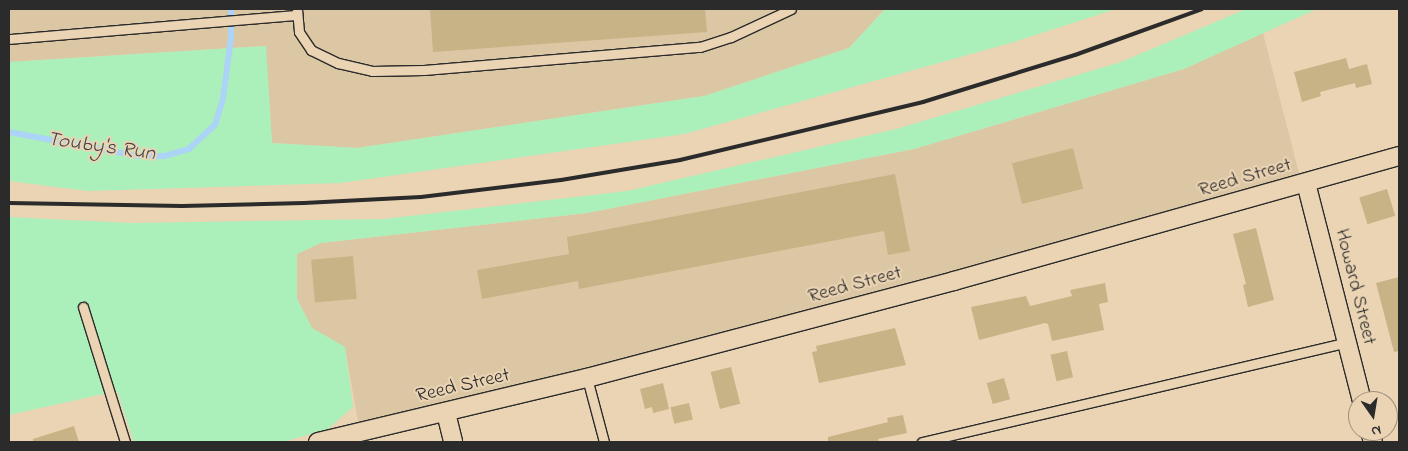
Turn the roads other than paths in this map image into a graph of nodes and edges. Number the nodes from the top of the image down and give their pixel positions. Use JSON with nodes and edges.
{"nodes":[{"id":1,"x":791,"y":9,"type":"edge"},
{"id":2,"x":297,"y":12,"type":"edge"},
{"id":3,"x":9,"y":39,"type":"edge"},
{"id":4,"x":1399,"y":156,"type":"edge"},
{"id":5,"x":1306,"y":183,"type":"junction"},
{"id":6,"x":83,"y":307,"type":"dead end"},
{"id":7,"x":1347,"y":342,"type":"junction"},
{"id":8,"x":587,"y":378,"type":"junction"},
{"id":9,"x":1359,"y":391,"type":"edge"},
{"id":10,"x":446,"y":413,"type":"junction"},
{"id":11,"x":125,"y":442,"type":"edge"},
{"id":12,"x":318,"y":442,"type":"edge"},
{"id":13,"x":453,"y":442,"type":"edge"},
{"id":14,"x":604,"y":442,"type":"edge"},
{"id":15,"x":922,"y":442,"type":"edge"}],
"edges":[{"from":1,"to":2,"type":"lane"},
{"from":2,"to":3,"type":"lane"},
{"from":4,"to":5,"type":"street","name":"Reed Street"},
{"from":5,"to":7,"type":"street","name":"Howard Street"},
{"from":5,"to":8,"type":"street","name":"Reed Street"},
{"from":6,"to":11,"type":"lane"},
{"from":7,"to":9,"type":"street","name":"Howard Street"},
{"from":7,"to":15,"type":"lane"},
{"from":8,"to":10,"type":"street","name":"Reed Street"},
{"from":8,"to":14,"type":"lane"},
{"from":10,"to":12,"type":"street","name":"Reed Street"},
{"from":10,"to":13,"type":"street"}]}
